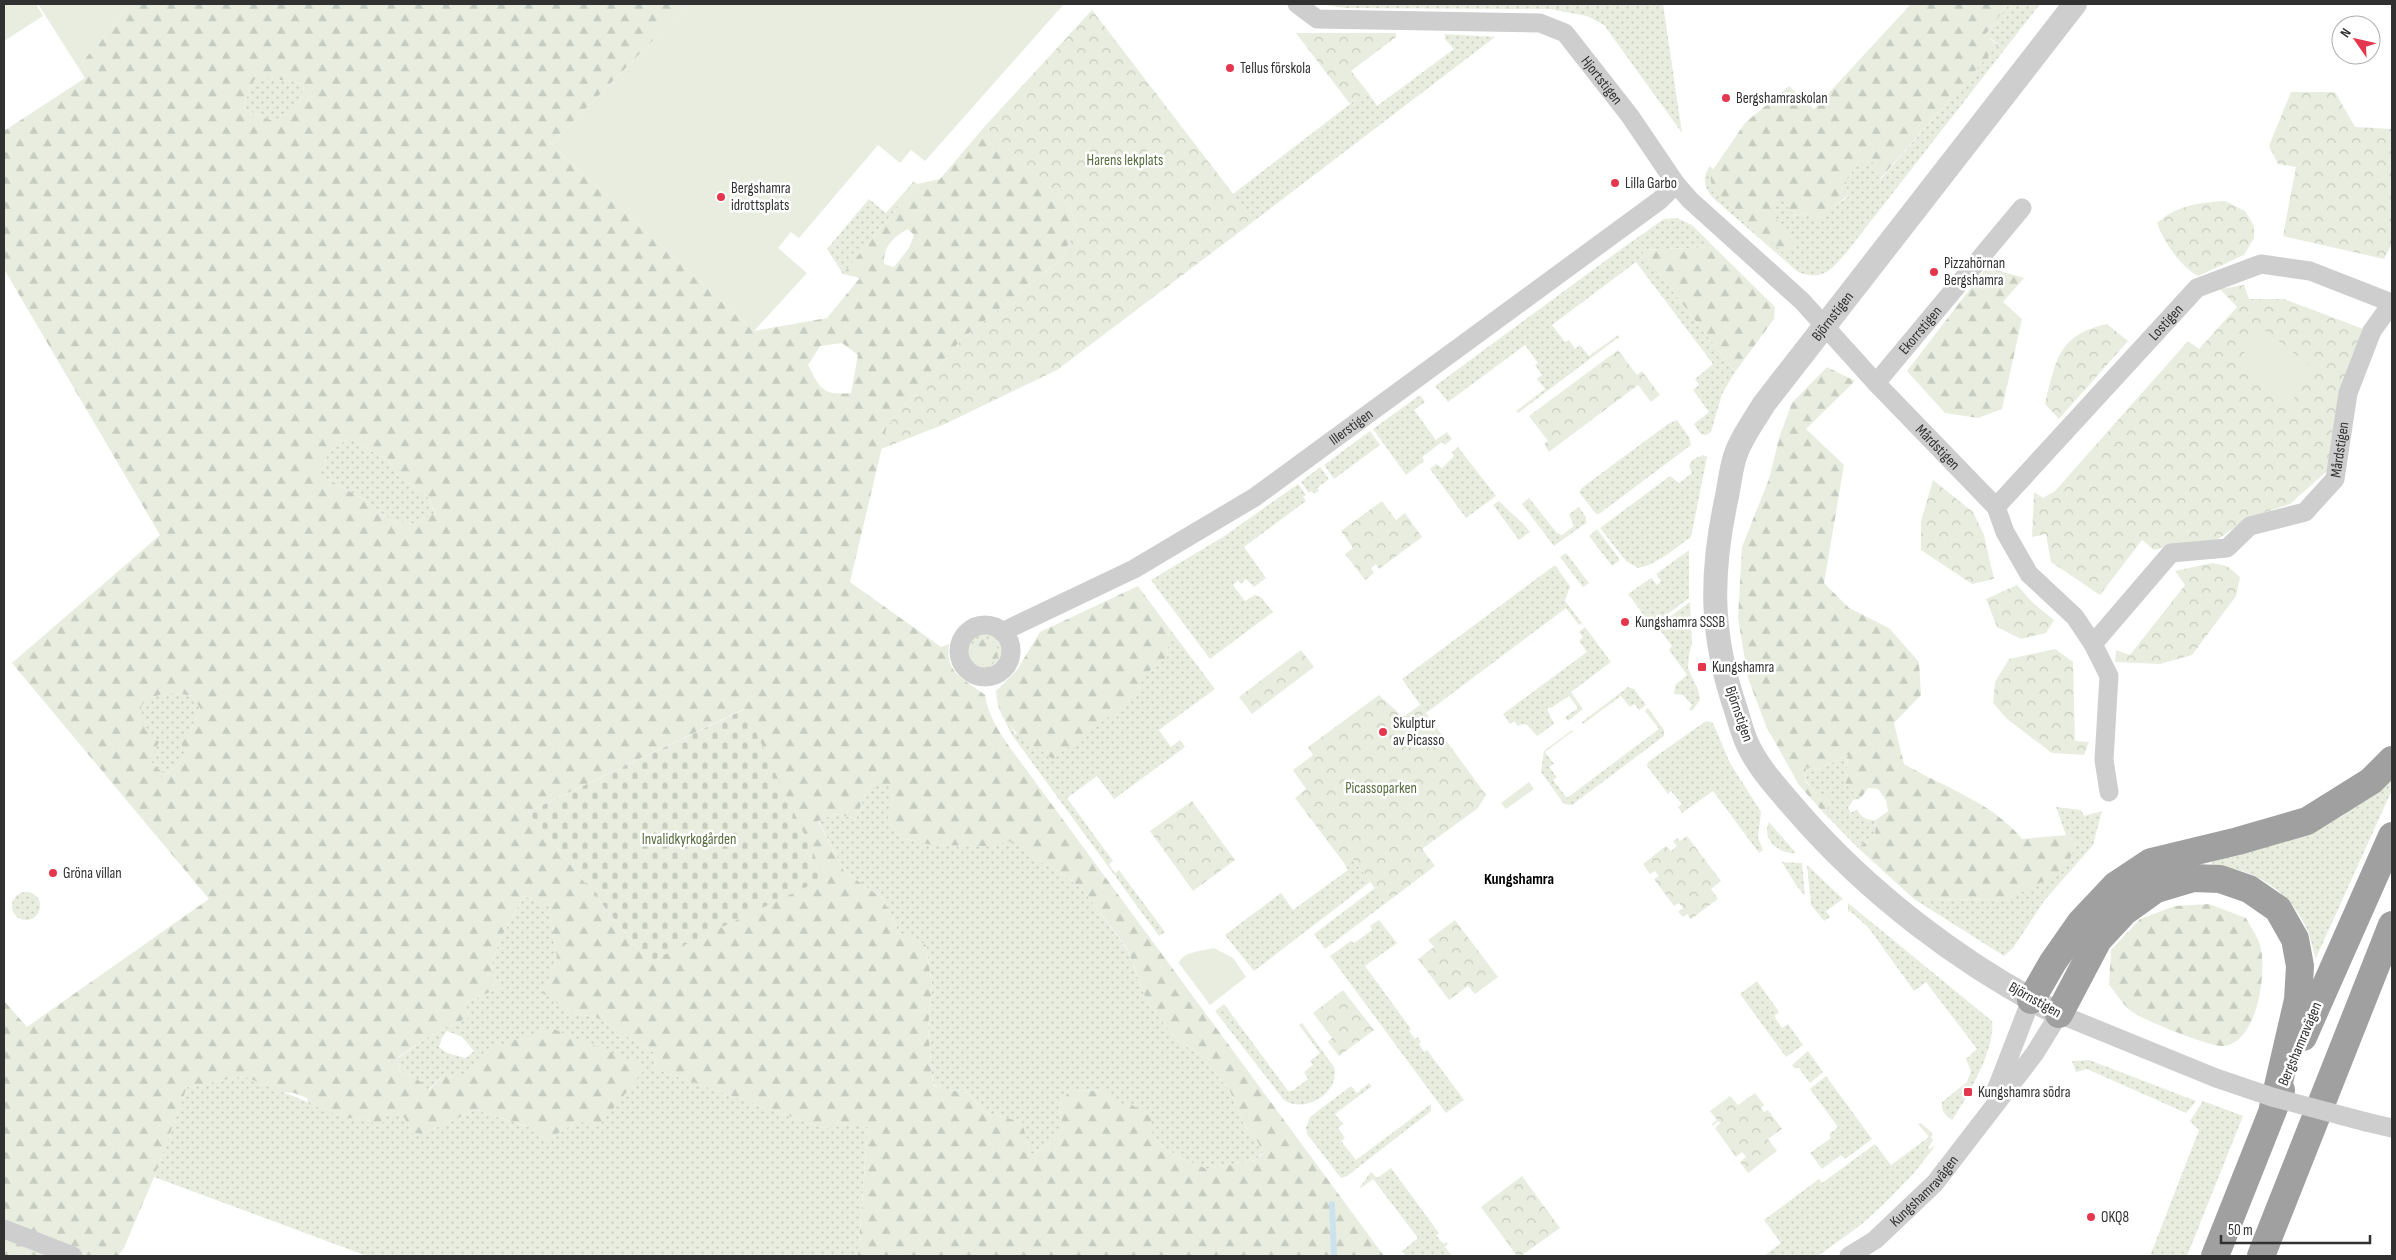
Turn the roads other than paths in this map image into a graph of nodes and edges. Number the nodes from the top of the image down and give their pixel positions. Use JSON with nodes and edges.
{"nodes":[{"id":1,"x":1297,"y":4,"type":"edge"},
{"id":2,"x":2075,"y":4,"type":"edge"},
{"id":3,"x":1676,"y":184,"type":"junction"},
{"id":4,"x":2022,"y":208,"type":"dead end"},
{"id":5,"x":2392,"y":303,"type":"edge"},
{"id":6,"x":1825,"y":326,"type":"junction"},
{"id":7,"x":1876,"y":383,"type":"junction"},
{"id":8,"x":1996,"y":507,"type":"junction"},
{"id":9,"x":1002,"y":632,"type":"dead end"},
{"id":10,"x":2094,"y":644,"type":"junction"},
{"id":11,"x":2392,"y":760,"type":"edge"},
{"id":12,"x":2109,"y":792,"type":"dead end"},
{"id":13,"x":2392,"y":836,"type":"edge"},
{"id":14,"x":2392,"y":925,"type":"edge"},
{"id":15,"x":2392,"y":961,"type":"edge"},
{"id":16,"x":2031,"y":1000,"type":"junction"},
{"id":17,"x":2059,"y":1014,"type":"junction"},
{"id":18,"x":2340,"y":1056,"type":"junction"},
{"id":19,"x":2274,"y":1108,"type":"junction"},
{"id":20,"x":1987,"y":1113,"type":"junction"},
{"id":21,"x":2392,"y":1128,"type":"edge"},
{"id":22,"x":4,"y":1229,"type":"edge"},
{"id":23,"x":73,"y":1256,"type":"edge"},
{"id":24,"x":1848,"y":1256,"type":"edge"},
{"id":25,"x":2215,"y":1256,"type":"edge"},
{"id":26,"x":2261,"y":1256,"type":"edge"}],
"edges":[{"from":1,"to":3,"type":"street","name":"Hjortstigen"},
{"from":2,"to":6,"type":"street","name":"Björnstigen"},
{"from":3,"to":6,"type":"street","name":"Hjortstigen"},
{"from":3,"to":9,"type":"street","name":"Illerstigen"},
{"from":4,"to":7,"type":"street","name":"Ekorrstigen"},
{"from":5,"to":8,"type":"street","name":"Lostigen"},
{"from":5,"to":10,"type":"street","name":"Mårdstigen"},
{"from":6,"to":7,"type":"street","name":"Mårdstigen"},
{"from":6,"to":16,"type":"street","name":"Björnstigen"},
{"from":7,"to":8,"type":"street","name":"Mårdstigen"},
{"from":8,"to":10,"type":"street","name":"Mårdstigen"},
{"from":10,"to":12,"type":"street","name":"Mårdstigen"},
{"from":11,"to":16,"type":"highway"},
{"from":13,"to":19,"type":"highway","name":"Bergshamravägen"},
{"from":14,"to":18,"type":"highway"},
{"from":15,"to":18,"type":"highway"},
{"from":16,"to":17,"type":"street","name":"Björnstigen"},
{"from":16,"to":20,"type":"street","name":"Kungshamravägen"},
{"from":17,"to":19,"type":"highway"},
{"from":17,"to":20,"type":"street","name":"Kungshamravägen"},
{"from":17,"to":21,"type":"street","name":"Björnstigen","bridge":true},
{"from":18,"to":26,"type":"highway"},
{"from":19,"to":25,"type":"highway","name":"Bergshamravägen"},
{"from":20,"to":24,"type":"street","name":"Kungshamravägen"},
{"from":22,"to":23,"type":"street"}]}
